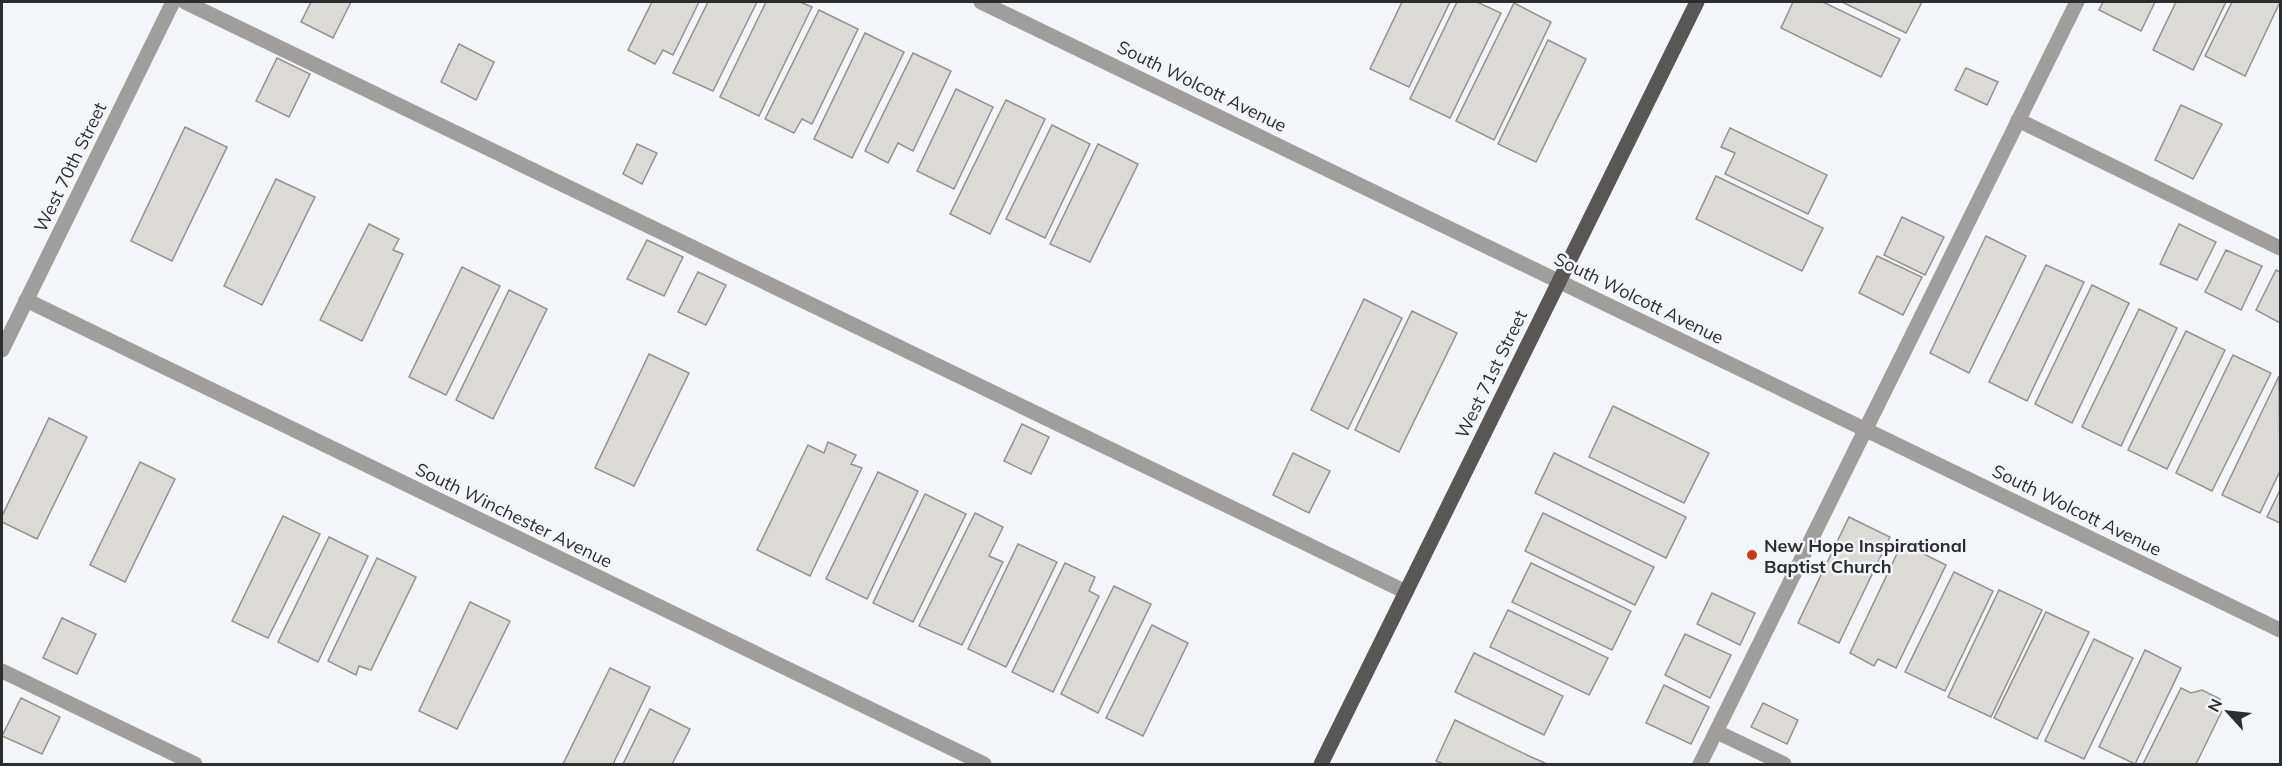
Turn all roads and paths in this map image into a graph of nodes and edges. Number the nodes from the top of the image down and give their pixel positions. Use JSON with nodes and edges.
{"nodes":[{"id":1,"x":172,"y":2,"type":"edge"},
{"id":2,"x":185,"y":2,"type":"edge"},
{"id":3,"x":981,"y":2,"type":"edge"},
{"id":4,"x":1697,"y":2,"type":"edge"},
{"id":5,"x":2077,"y":2,"type":"edge"},
{"id":6,"x":2018,"y":120,"type":"junction"},
{"id":7,"x":2280,"y":249,"type":"edge"},
{"id":8,"x":1559,"y":281,"type":"junction"},
{"id":9,"x":26,"y":300,"type":"junction"},
{"id":10,"x":2,"y":350,"type":"edge"},
{"id":11,"x":1866,"y":429,"type":"junction"},
{"id":12,"x":1406,"y":592,"type":"junction"},
{"id":13,"x":2280,"y":630,"type":"edge"},
{"id":14,"x":2,"y":671,"type":"edge"},
{"id":15,"x":1717,"y":732,"type":"junction"},
{"id":16,"x":195,"y":765,"type":"edge"},
{"id":17,"x":984,"y":765,"type":"edge"},
{"id":18,"x":1321,"y":765,"type":"edge"},
{"id":19,"x":1701,"y":765,"type":"edge"},
{"id":20,"x":1784,"y":765,"type":"edge"}],
"edges":[{"from":1,"to":9,"type":"street","name":"West 70th Street"},
{"from":2,"to":12,"type":"street"},
{"from":3,"to":8,"type":"street","name":"South Wolcott Avenue"},
{"from":4,"to":8,"type":"main road","name":"West 71st Street"},
{"from":5,"to":6,"type":"street"},
{"from":6,"to":7,"type":"street"},
{"from":6,"to":11,"type":"street"},
{"from":8,"to":11,"type":"street","name":"South Wolcott Avenue"},
{"from":8,"to":12,"type":"main road","name":"West 71st Street"},
{"from":9,"to":10,"type":"street","name":"West 70th Street"},
{"from":9,"to":17,"type":"street","name":"South Winchester Avenue"},
{"from":11,"to":13,"type":"street","name":"South Wolcott Avenue"},
{"from":11,"to":15,"type":"street"},
{"from":12,"to":18,"type":"main road","name":"West 71st Street"},
{"from":14,"to":16,"type":"street"},
{"from":15,"to":19,"type":"street"},
{"from":15,"to":20,"type":"street"}]}
